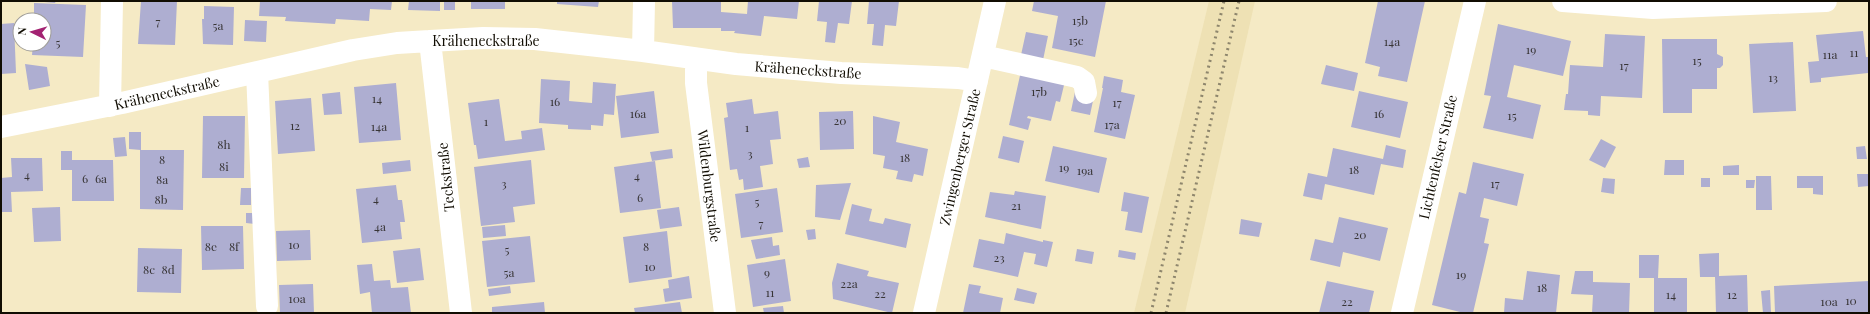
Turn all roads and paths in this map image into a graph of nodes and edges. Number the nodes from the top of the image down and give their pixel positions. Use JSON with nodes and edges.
{"nodes":[{"id":1,"x":112,"y":1,"type":"edge"},
{"id":2,"x":644,"y":1,"type":"edge"},
{"id":3,"x":995,"y":1,"type":"edge"},
{"id":4,"x":1475,"y":1,"type":"edge"},
{"id":5,"x":1563,"y":1,"type":"edge"},
{"id":6,"x":1826,"y":1,"type":"edge"},
{"id":7,"x":430,"y":41,"type":"junction"},
{"id":8,"x":644,"y":51,"type":"junction"},
{"id":9,"x":983,"y":56,"type":"junction"},
{"id":10,"x":696,"y":59,"type":"junction"},
{"id":11,"x":257,"y":72,"type":"junction"},
{"id":12,"x":977,"y":81,"type":"junction"},
{"id":13,"x":1086,"y":93,"type":"dead end"},
{"id":14,"x":110,"y":106,"type":"junction"},
{"id":15,"x":1,"y":127,"type":"edge"},
{"id":16,"x":267,"y":306,"type":"dead end"},
{"id":17,"x":461,"y":313,"type":"edge"},
{"id":18,"x":725,"y":313,"type":"edge"},
{"id":19,"x":924,"y":313,"type":"edge"},
{"id":20,"x":1402,"y":313,"type":"edge"}],
"edges":[{"from":1,"to":14,"type":"street"},
{"from":2,"to":8,"type":"street"},
{"from":3,"to":9,"type":"street","name":"Zwingenberger Straße"},
{"from":4,"to":20,"type":"street","name":"Lichtenfelser Straße"},
{"from":5,"to":6,"type":"street"},
{"from":7,"to":8,"type":"street","name":"Kräheneckstraße"},
{"from":7,"to":11,"type":"street","name":"Kräheneckstraße"},
{"from":7,"to":17,"type":"street","name":"Teckstraße"},
{"from":8,"to":10,"type":"street","name":"Kräheneckstraße"},
{"from":9,"to":12,"type":"street","name":"Zwingenberger Straße"},
{"from":9,"to":13,"type":"street"},
{"from":10,"to":12,"type":"street","name":"Kräheneckstraße"},
{"from":10,"to":18,"type":"street","name":"Wildenburgstraße"},
{"from":11,"to":14,"type":"street","name":"Kräheneckstraße"},
{"from":11,"to":16,"type":"street"},
{"from":12,"to":19,"type":"street","name":"Zwingenberger Straße"},
{"from":14,"to":15,"type":"street","name":"Kräheneckstraße"}]}
